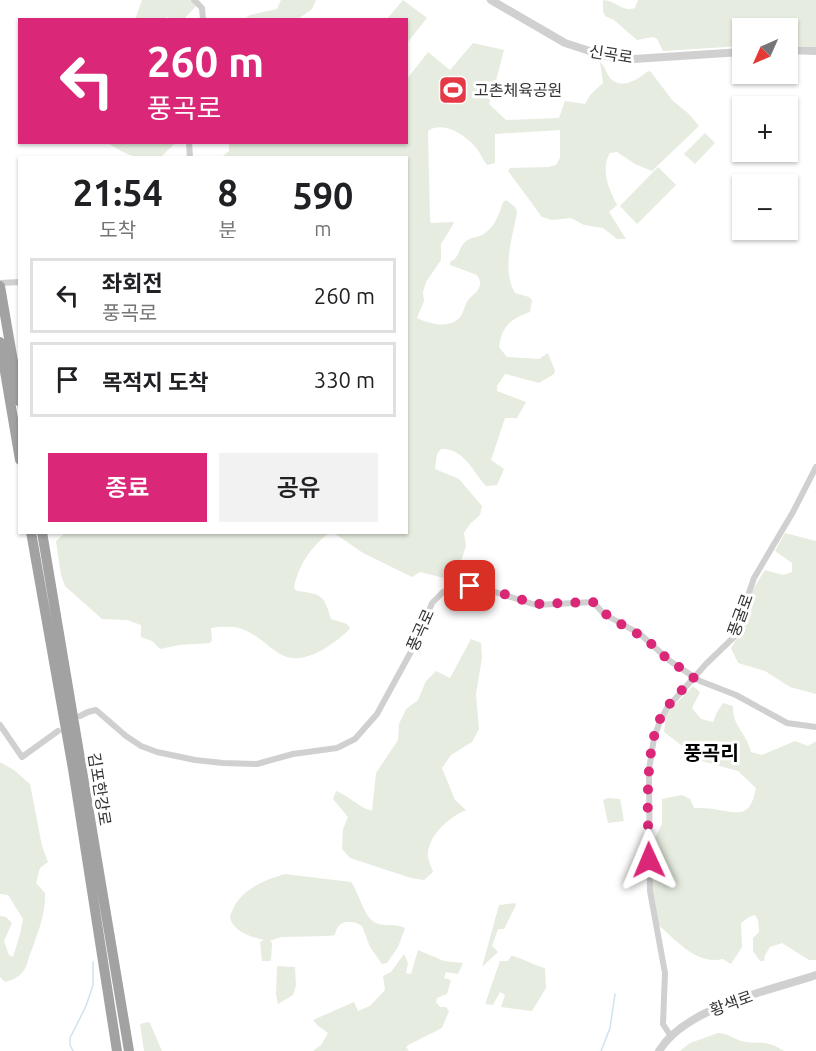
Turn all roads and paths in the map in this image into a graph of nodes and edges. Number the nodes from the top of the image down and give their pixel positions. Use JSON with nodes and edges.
{"nodes":[{"id":1,"x":194,"y":0,"type":"edge"},
{"id":2,"x":492,"y":0,"type":"edge"},
{"id":3,"x":203,"y":18,"type":"edge"},
{"id":4,"x":798,"y":50,"type":"edge"},
{"id":5,"x":816,"y":51,"type":"edge"},
{"id":6,"x":732,"y":53,"type":"edge"},
{"id":7,"x":18,"y":282,"type":"edge"},
{"id":8,"x":0,"y":285,"type":"edge"},
{"id":9,"x":0,"y":342,"type":"edge"},
{"id":10,"x":18,"y":390,"type":"edge"},
{"id":11,"x":18,"y":448,"type":"edge"},
{"id":12,"x":816,"y":466,"type":"edge"},
{"id":13,"x":32,"y":534,"type":"edge"},
{"id":14,"x":42,"y":534,"type":"edge"},
{"id":15,"x":694,"y":678,"type":"junction"},
{"id":16,"x":80,"y":716,"type":"dead end"},
{"id":17,"x":0,"y":725,"type":"edge"},
{"id":18,"x":816,"y":727,"type":"edge"},
{"id":19,"x":58,"y":731,"type":"dead end"},
{"id":20,"x":816,"y":975,"type":"edge"},
{"id":21,"x":670,"y":1035,"type":"junction"},
{"id":22,"x":117,"y":1051,"type":"edge"},
{"id":23,"x":129,"y":1051,"type":"edge"},
{"id":24,"x":658,"y":1051,"type":"edge"}],
"edges":[{"from":1,"to":3,"type":"street"},
{"from":2,"to":6,"type":"street","name":"신곡로"},
{"from":4,"to":5,"type":"street"},
{"from":7,"to":8,"type":"street"},
{"from":8,"to":10,"type":"highway"},
{"from":9,"to":11,"type":"highway"},
{"from":12,"to":15,"type":"street","name":"풍굴로"},
{"from":13,"to":22,"type":"highway","name":"김포한강로"},
{"from":14,"to":23,"type":"highway","name":"김포한강로"},
{"from":15,"to":16,"type":"street","name":"풍곡로"},
{"from":15,"to":18,"type":"street","name":"풍곡로"},
{"from":15,"to":21,"type":"street","name":"풍굴로"},
{"from":17,"to":19,"type":"street"},
{"from":20,"to":21,"type":"street","name":"황색로"},
{"from":21,"to":24,"type":"street","name":"황색로"}]}
